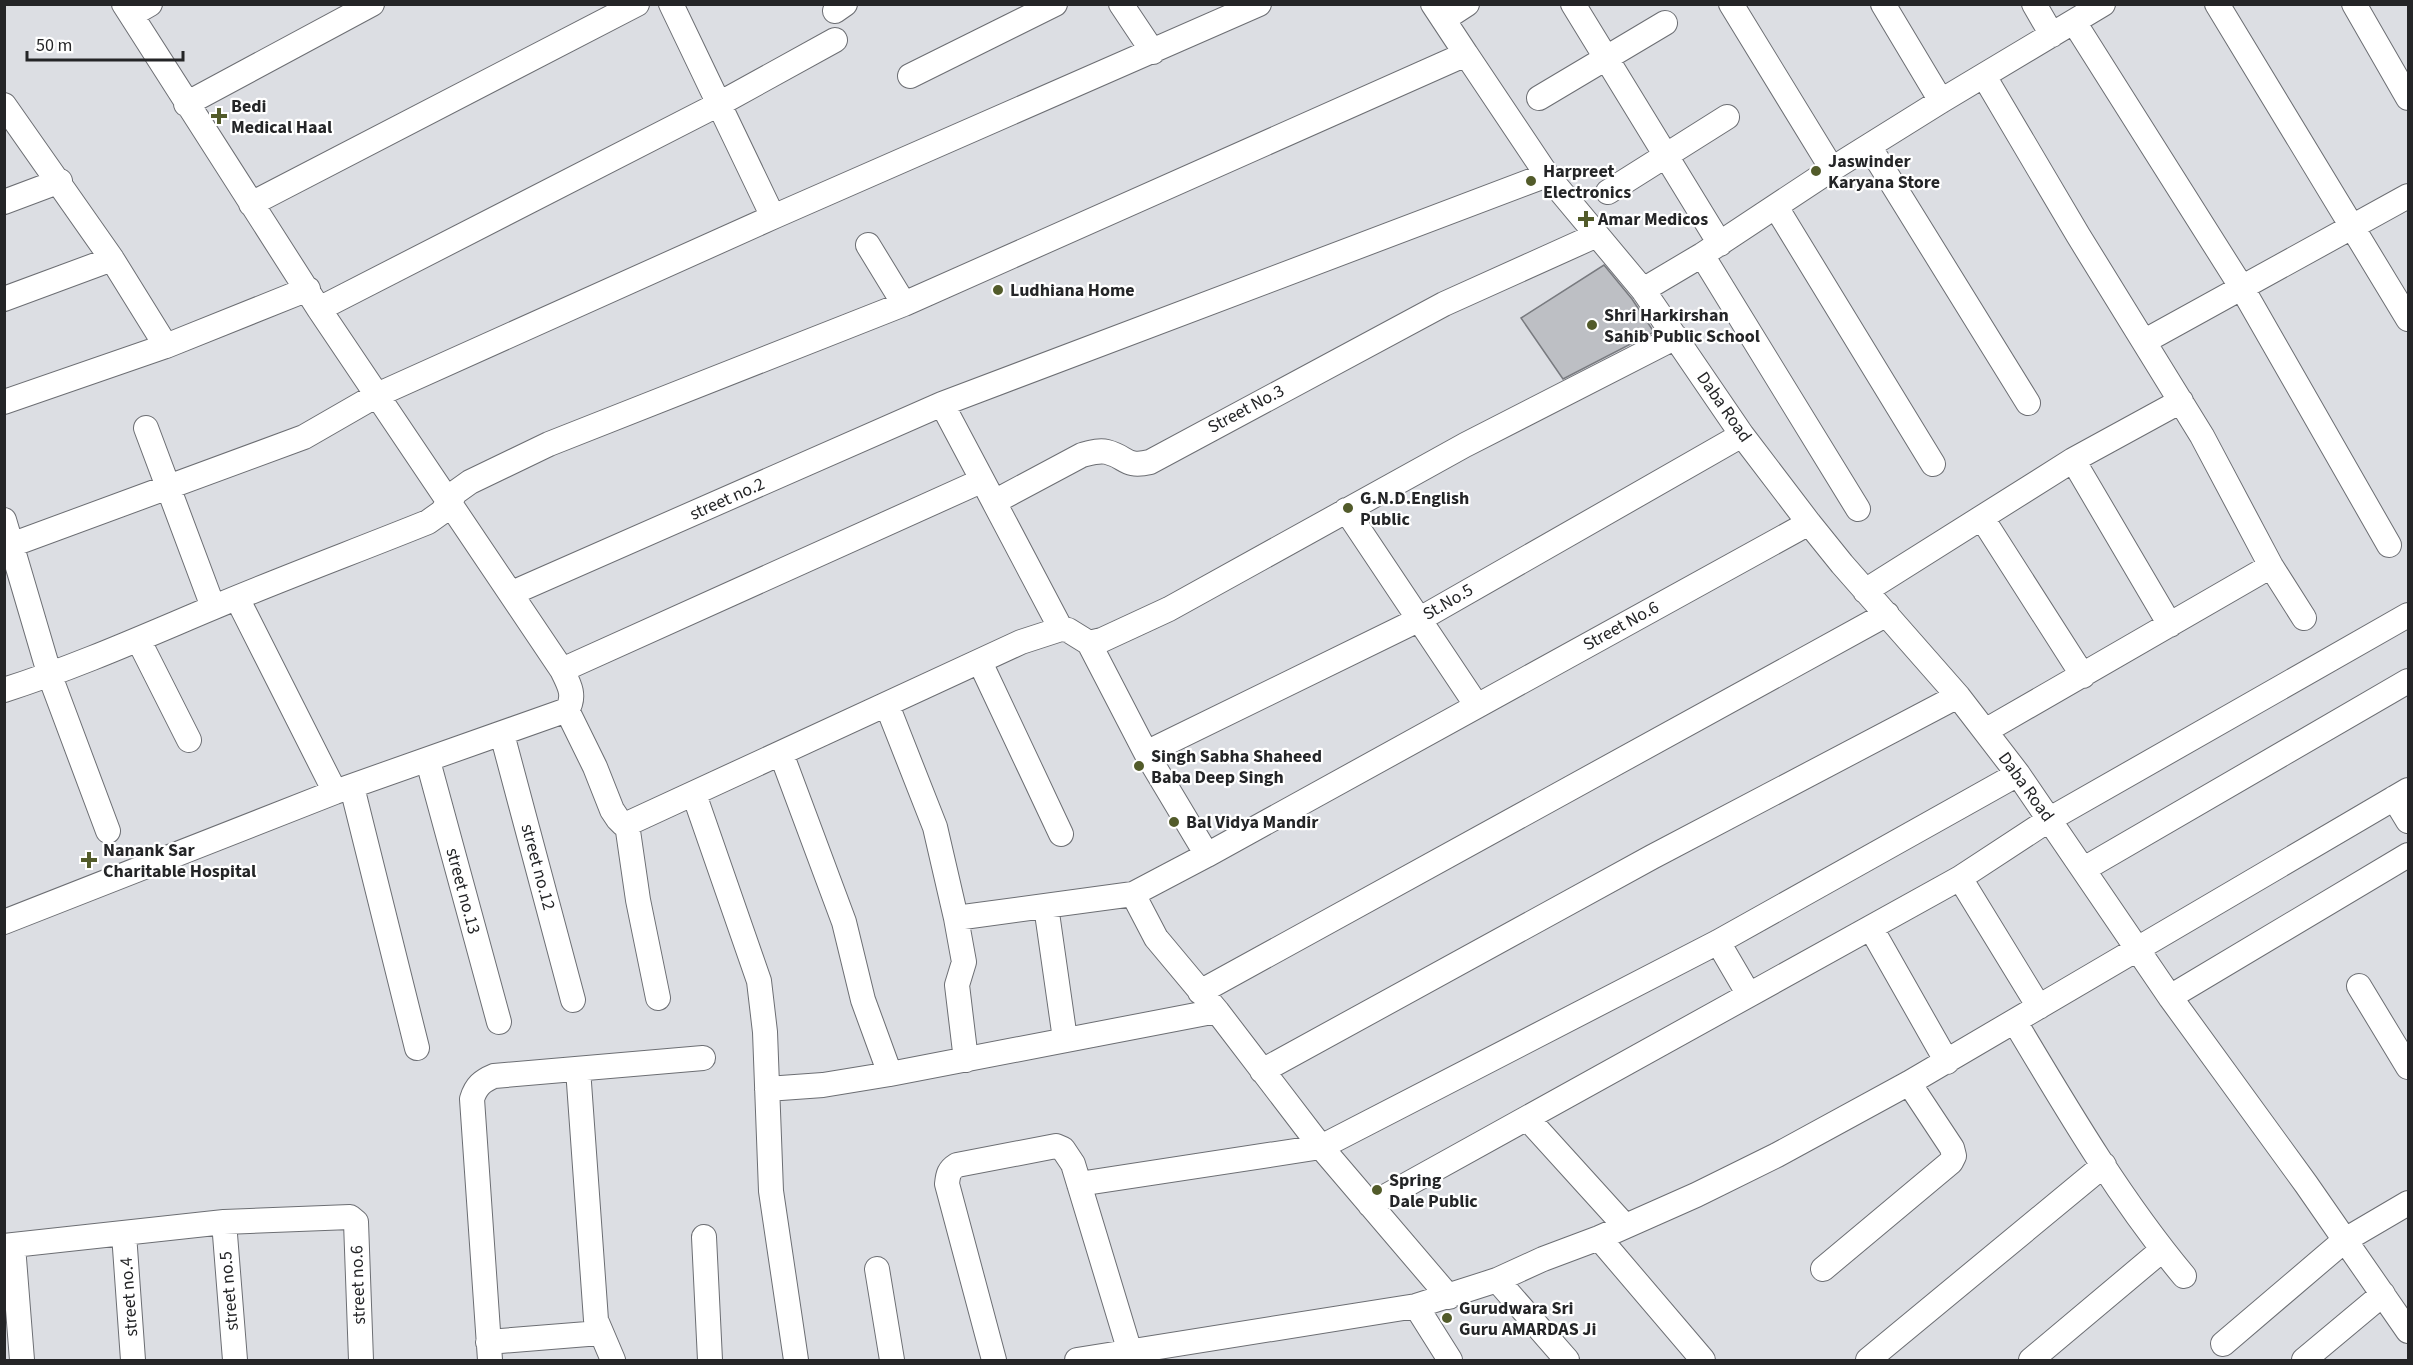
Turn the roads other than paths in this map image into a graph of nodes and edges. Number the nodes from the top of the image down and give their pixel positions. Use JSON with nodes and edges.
{"nodes":[{"id":1,"x":372,"y":4,"type":"edge"},
{"id":2,"x":670,"y":4,"type":"edge"},
{"id":3,"x":1055,"y":4,"type":"edge"},
{"id":4,"x":1121,"y":4,"type":"edge"},
{"id":5,"x":1259,"y":4,"type":"edge"},
{"id":6,"x":1467,"y":4,"type":"edge"},
{"id":7,"x":1572,"y":4,"type":"edge"},
{"id":8,"x":1731,"y":4,"type":"edge"},
{"id":9,"x":1883,"y":4,"type":"edge"},
{"id":10,"x":2034,"y":4,"type":"edge"},
{"id":11,"x":2103,"y":4,"type":"edge"},
{"id":12,"x":2217,"y":4,"type":"edge"},
{"id":13,"x":2354,"y":4,"type":"edge"},
{"id":14,"x":628,"y":6,"type":"edge"},
{"id":15,"x":135,"y":8,"type":"edge"},
{"id":16,"x":1438,"y":12,"type":"edge"},
{"id":17,"x":2074,"y":22,"type":"junction"},
{"id":18,"x":1665,"y":23,"type":"dead end"},
{"id":19,"x":2052,"y":34,"type":"junction"},
{"id":20,"x":836,"y":40,"type":"dead end"},
{"id":21,"x":1153,"y":52,"type":"junction"},
{"id":22,"x":1466,"y":54,"type":"junction"},
{"id":23,"x":1605,"y":59,"type":"junction"},
{"id":24,"x":910,"y":76,"type":"dead end"},
{"id":25,"x":1984,"y":76,"type":"junction"},
{"id":26,"x":1539,"y":98,"type":"dead end"},
{"id":27,"x":2409,"y":98,"type":"edge"},
{"id":28,"x":1941,"y":101,"type":"junction"},
{"id":29,"x":186,"y":104,"type":"junction"},
{"id":30,"x":719,"y":104,"type":"junction"},
{"id":31,"x":6,"y":109,"type":"edge"},
{"id":32,"x":1727,"y":117,"type":"dead end"},
{"id":33,"x":1869,"y":146,"type":"junction"},
{"id":34,"x":1667,"y":155,"type":"junction"},
{"id":35,"x":1832,"y":169,"type":"junction"},
{"id":36,"x":1548,"y":175,"type":"junction"},
{"id":37,"x":60,"y":181,"type":"junction"},
{"id":38,"x":1608,"y":192,"type":"dead end"},
{"id":39,"x":2409,"y":196,"type":"edge"},
{"id":40,"x":4,"y":202,"type":"edge"},
{"id":41,"x":251,"y":204,"type":"junction"},
{"id":42,"x":1776,"y":207,"type":"junction"},
{"id":43,"x":773,"y":217,"type":"junction"},
{"id":44,"x":2352,"y":228,"type":"junction"},
{"id":45,"x":1597,"y":235,"type":"junction"},
{"id":46,"x":868,"y":245,"type":"dead end"},
{"id":47,"x":1711,"y":249,"type":"junction"},
{"id":48,"x":112,"y":259,"type":"junction"},
{"id":49,"x":2242,"y":288,"type":"junction"},
{"id":50,"x":1643,"y":290,"type":"junction"},
{"id":51,"x":4,"y":299,"type":"edge"},
{"id":52,"x":314,"y":299,"type":"junction"},
{"id":53,"x":904,"y":304,"type":"junction"},
{"id":54,"x":2409,"y":319,"type":"edge"},
{"id":55,"x":1676,"y":336,"type":"junction"},
{"id":56,"x":2145,"y":341,"type":"junction"},
{"id":57,"x":166,"y":346,"type":"junction"},
{"id":58,"x":377,"y":395,"type":"junction"},
{"id":59,"x":2181,"y":401,"type":"junction"},
{"id":60,"x":4,"y":402,"type":"edge"},
{"id":61,"x":2028,"y":403,"type":"dead end"},
{"id":62,"x":942,"y":404,"type":"junction"},
{"id":63,"x":146,"y":428,"type":"dead end"},
{"id":64,"x":1742,"y":435,"type":"junction"},
{"id":65,"x":2073,"y":460,"type":"junction"},
{"id":66,"x":1933,"y":464,"type":"dead end"},
{"id":67,"x":981,"y":481,"type":"junction"},
{"id":68,"x":168,"y":489,"type":"junction"},
{"id":69,"x":448,"y":502,"type":"junction"},
{"id":70,"x":994,"y":502,"type":"junction"},
{"id":71,"x":1858,"y":509,"type":"dead end"},
{"id":72,"x":1346,"y":510,"type":"junction"},
{"id":73,"x":1982,"y":518,"type":"junction"},
{"id":74,"x":4,"y":520,"type":"edge"},
{"id":75,"x":1809,"y":523,"type":"junction"},
{"id":76,"x":2389,"y":545,"type":"dead end"},
{"id":77,"x":11,"y":546,"type":"junction"},
{"id":78,"x":2271,"y":566,"type":"junction"},
{"id":79,"x":1865,"y":591,"type":"junction"},
{"id":80,"x":513,"y":594,"type":"junction"},
{"id":81,"x":237,"y":598,"type":"junction"},
{"id":82,"x":213,"y":607,"type":"junction"},
{"id":83,"x":1887,"y":614,"type":"junction"},
{"id":84,"x":2409,"y":615,"type":"edge"},
{"id":85,"x":2304,"y":618,"type":"dead end"},
{"id":86,"x":1420,"y":619,"type":"junction"},
{"id":87,"x":2170,"y":625,"type":"junction"},
{"id":88,"x":1061,"y":629,"type":"junction"},
{"id":89,"x":139,"y":640,"type":"junction"},
{"id":90,"x":1089,"y":643,"type":"junction"},
{"id":91,"x":980,"y":662,"type":"junction"},
{"id":92,"x":562,"y":670,"type":"junction"},
{"id":93,"x":50,"y":676,"type":"junction"},
{"id":94,"x":2083,"y":676,"type":"junction"},
{"id":95,"x":2409,"y":681,"type":"edge"},
{"id":96,"x":4,"y":690,"type":"edge"},
{"id":97,"x":1958,"y":696,"type":"junction"},
{"id":98,"x":887,"y":705,"type":"junction"},
{"id":99,"x":1477,"y":706,"type":"junction"},
{"id":100,"x":567,"y":710,"type":"junction"},
{"id":101,"x":1985,"y":731,"type":"junction"},
{"id":102,"x":502,"y":734,"type":"junction"},
{"id":103,"x":189,"y":740,"type":"dead end"},
{"id":104,"x":781,"y":753,"type":"junction"},
{"id":105,"x":1146,"y":753,"type":"junction"},
{"id":106,"x":428,"y":761,"type":"junction"},
{"id":107,"x":2018,"y":774,"type":"junction"},
{"id":108,"x":343,"y":789,"type":"junction"},
{"id":109,"x":694,"y":794,"type":"junction"},
{"id":110,"x":2402,"y":794,"type":"edge"},
{"id":111,"x":2050,"y":819,"type":"junction"},
{"id":112,"x":2409,"y":821,"type":"edge"},
{"id":113,"x":627,"y":824,"type":"junction"},
{"id":114,"x":108,"y":831,"type":"dead end"},
{"id":115,"x":1061,"y":834,"type":"dead end"},
{"id":116,"x":1207,"y":855,"type":"junction"},
{"id":117,"x":2409,"y":855,"type":"edge"},
{"id":118,"x":2084,"y":869,"type":"junction"},
{"id":119,"x":1960,"y":878,"type":"junction"},
{"id":120,"x":1133,"y":894,"type":"junction"},
{"id":121,"x":1046,"y":906,"type":"junction"},
{"id":122,"x":5,"y":917,"type":"edge"},
{"id":123,"x":956,"y":918,"type":"junction"},
{"id":124,"x":1871,"y":928,"type":"junction"},
{"id":125,"x":1718,"y":942,"type":"junction"},
{"id":126,"x":2138,"y":949,"type":"junction"},
{"id":127,"x":2359,"y":986,"type":"dead end"},
{"id":128,"x":1200,"y":992,"type":"junction"},
{"id":129,"x":1749,"y":995,"type":"junction"},
{"id":130,"x":2170,"y":997,"type":"junction"},
{"id":131,"x":658,"y":998,"type":"dead end"},
{"id":132,"x":573,"y":1000,"type":"dead end"},
{"id":133,"x":2039,"y":1007,"type":"junction"},
{"id":134,"x":1216,"y":1011,"type":"junction"},
{"id":135,"x":499,"y":1022,"type":"dead end"},
{"id":136,"x":2014,"y":1022,"type":"junction"},
{"id":137,"x":1065,"y":1039,"type":"junction"},
{"id":138,"x":417,"y":1048,"type":"dead end"},
{"id":139,"x":703,"y":1058,"type":"dead end"},
{"id":140,"x":966,"y":1060,"type":"junction"},
{"id":141,"x":1947,"y":1062,"type":"junction"},
{"id":142,"x":2409,"y":1067,"type":"edge"},
{"id":143,"x":578,"y":1069,"type":"junction"},
{"id":144,"x":1262,"y":1071,"type":"junction"},
{"id":145,"x":891,"y":1074,"type":"junction"},
{"id":146,"x":1909,"y":1083,"type":"junction"},
{"id":147,"x":767,"y":1089,"type":"junction"},
{"id":148,"x":1527,"y":1118,"type":"junction"},
{"id":149,"x":1321,"y":1147,"type":"junction"},
{"id":150,"x":2104,"y":1165,"type":"junction"},
{"id":151,"x":1079,"y":1184,"type":"junction"},
{"id":152,"x":2409,"y":1203,"type":"edge"},
{"id":153,"x":1370,"y":1205,"type":"junction"},
{"id":154,"x":224,"y":1222,"type":"junction"},
{"id":155,"x":1625,"y":1226,"type":"junction"},
{"id":156,"x":124,"y":1234,"type":"junction"},
{"id":157,"x":704,"y":1237,"type":"dead end"},
{"id":158,"x":1599,"y":1238,"type":"junction"},
{"id":159,"x":2345,"y":1240,"type":"junction"},
{"id":160,"x":9,"y":1246,"type":"edge"},
{"id":161,"x":2162,"y":1250,"type":"junction"},
{"id":162,"x":877,"y":1269,"type":"dead end"},
{"id":163,"x":1823,"y":1269,"type":"dead end"},
{"id":164,"x":2184,"y":1276,"type":"dead end"},
{"id":165,"x":1497,"y":1280,"type":"junction"},
{"id":166,"x":2383,"y":1294,"type":"junction"},
{"id":167,"x":1449,"y":1297,"type":"junction"},
{"id":168,"x":1416,"y":1306,"type":"junction"},
{"id":169,"x":2409,"y":1331,"type":"edge"},
{"id":170,"x":600,"y":1332,"type":"junction"},
{"id":171,"x":2223,"y":1344,"type":"dead end"},
{"id":172,"x":489,"y":1351,"type":"edge"},
{"id":173,"x":1130,"y":1352,"type":"junction"},
{"id":174,"x":22,"y":1360,"type":"edge"},
{"id":175,"x":133,"y":1360,"type":"edge"},
{"id":176,"x":235,"y":1360,"type":"edge"},
{"id":177,"x":360,"y":1360,"type":"edge"},
{"id":178,"x":613,"y":1360,"type":"edge"},
{"id":179,"x":710,"y":1360,"type":"edge"},
{"id":180,"x":796,"y":1360,"type":"edge"},
{"id":181,"x":892,"y":1360,"type":"edge"},
{"id":182,"x":994,"y":1360,"type":"edge"},
{"id":183,"x":1077,"y":1360,"type":"edge"},
{"id":184,"x":1450,"y":1360,"type":"edge"},
{"id":185,"x":1567,"y":1360,"type":"edge"},
{"id":186,"x":1703,"y":1360,"type":"edge"},
{"id":187,"x":1868,"y":1360,"type":"edge"},
{"id":188,"x":2031,"y":1360,"type":"edge"},
{"id":189,"x":2304,"y":1360,"type":"edge"}],
"edges":[{"from":1,"to":29,"type":"street"},
{"from":2,"to":30,"type":"street"},
{"from":3,"to":24,"type":"street"},
{"from":4,"to":21,"type":"street"},
{"from":5,"to":21,"type":"street"},
{"from":6,"to":16,"type":"street"},
{"from":7,"to":23,"type":"street"},
{"from":8,"to":35,"type":"street"},
{"from":9,"to":28,"type":"street"},
{"from":10,"to":19,"type":"street"},
{"from":11,"to":17,"type":"street"},
{"from":12,"to":44,"type":"street"},
{"from":13,"to":27,"type":"street"},
{"from":14,"to":41,"type":"street"},
{"from":15,"to":29,"type":"street"},
{"from":16,"to":22,"type":"street","name":"Daba Road"},
{"from":17,"to":19,"type":"street"},
{"from":17,"to":49,"type":"street"},
{"from":18,"to":23,"type":"street"},
{"from":19,"to":25,"type":"street"},
{"from":20,"to":30,"type":"street"},
{"from":21,"to":43,"type":"street"},
{"from":22,"to":36,"type":"street","name":"Daba Road"},
{"from":22,"to":53,"type":"street"},
{"from":23,"to":26,"type":"street"},
{"from":23,"to":34,"type":"street"},
{"from":25,"to":28,"type":"street"},
{"from":25,"to":56,"type":"street"},
{"from":28,"to":33,"type":"street"},
{"from":29,"to":41,"type":"street"},
{"from":30,"to":43,"type":"street"},
{"from":30,"to":52,"type":"street"},
{"from":31,"to":37,"type":"street"},
{"from":32,"to":34,"type":"street"},
{"from":33,"to":35,"type":"street"},
{"from":33,"to":61,"type":"street"},
{"from":34,"to":38,"type":"street"},
{"from":34,"to":47,"type":"street"},
{"from":35,"to":42,"type":"street"},
{"from":36,"to":45,"type":"street","name":"Daba Road"},
{"from":36,"to":62,"type":"street","name":"street no.2"},
{"from":37,"to":40,"type":"street"},
{"from":37,"to":48,"type":"street"},
{"from":39,"to":44,"type":"street"},
{"from":41,"to":52,"type":"street"},
{"from":42,"to":47,"type":"street"},
{"from":42,"to":66,"type":"street"},
{"from":43,"to":58,"type":"street"},
{"from":44,"to":49,"type":"street"},
{"from":44,"to":54,"type":"street"},
{"from":45,"to":50,"type":"street","name":"Daba Road"},
{"from":45,"to":70,"type":"street","name":"Street No.3"},
{"from":46,"to":53,"type":"street"},
{"from":47,"to":50,"type":"street"},
{"from":47,"to":71,"type":"street"},
{"from":48,"to":51,"type":"street"},
{"from":48,"to":57,"type":"street"},
{"from":49,"to":56,"type":"street"},
{"from":49,"to":76,"type":"street"},
{"from":50,"to":55,"type":"street","name":"Daba Road"},
{"from":52,"to":57,"type":"street"},
{"from":52,"to":58,"type":"street"},
{"from":53,"to":69,"type":"street"},
{"from":55,"to":64,"type":"street","name":"Daba Road"},
{"from":55,"to":72,"type":"street"},
{"from":56,"to":59,"type":"street"},
{"from":57,"to":60,"type":"street"},
{"from":58,"to":68,"type":"street"},
{"from":58,"to":69,"type":"street"},
{"from":59,"to":65,"type":"street"},
{"from":59,"to":78,"type":"street"},
{"from":62,"to":67,"type":"street"},
{"from":62,"to":80,"type":"street","name":"street no.2"},
{"from":63,"to":68,"type":"street"},
{"from":64,"to":75,"type":"street","name":"Daba Road"},
{"from":64,"to":86,"type":"street","name":"St.No.5"},
{"from":65,"to":73,"type":"street"},
{"from":65,"to":87,"type":"street"},
{"from":67,"to":70,"type":"street"},
{"from":67,"to":92,"type":"street"},
{"from":68,"to":77,"type":"street"},
{"from":68,"to":82,"type":"street"},
{"from":69,"to":80,"type":"street"},
{"from":69,"to":81,"type":"street"},
{"from":70,"to":88,"type":"street"},
{"from":72,"to":86,"type":"street"},
{"from":72,"to":90,"type":"street"},
{"from":73,"to":79,"type":"street"},
{"from":73,"to":94,"type":"street"},
{"from":74,"to":77,"type":"street"},
{"from":75,"to":79,"type":"street","name":"Daba Road"},
{"from":75,"to":99,"type":"street","name":"Street No.6"},
{"from":77,"to":93,"type":"street"},
{"from":78,"to":85,"type":"street"},
{"from":78,"to":87,"type":"street"},
{"from":79,"to":83,"type":"street","name":"Daba Road"},
{"from":80,"to":92,"type":"street"},
{"from":81,"to":82,"type":"street"},
{"from":81,"to":108,"type":"street"},
{"from":82,"to":89,"type":"street"},
{"from":83,"to":97,"type":"street","name":"Daba Road"},
{"from":83,"to":128,"type":"street"},
{"from":84,"to":111,"type":"street"},
{"from":86,"to":99,"type":"street"},
{"from":86,"to":105,"type":"street","name":"St.No.5"},
{"from":87,"to":94,"type":"street"},
{"from":88,"to":90,"type":"street"},
{"from":88,"to":91,"type":"street"},
{"from":89,"to":93,"type":"street"},
{"from":89,"to":103,"type":"street"},
{"from":90,"to":105,"type":"street"},
{"from":91,"to":98,"type":"street"},
{"from":91,"to":115,"type":"street"},
{"from":92,"to":100,"type":"street"},
{"from":93,"to":96,"type":"street"},
{"from":93,"to":114,"type":"street"},
{"from":94,"to":101,"type":"street"},
{"from":95,"to":118,"type":"street"},
{"from":97,"to":101,"type":"street","name":"Daba Road"},
{"from":97,"to":144,"type":"street"},
{"from":98,"to":104,"type":"street"},
{"from":98,"to":123,"type":"street"},
{"from":99,"to":116,"type":"street","name":"Street No.6"},
{"from":100,"to":102,"type":"street"},
{"from":100,"to":113,"type":"street"},
{"from":101,"to":107,"type":"street","name":"Daba Road"},
{"from":102,"to":106,"type":"street"},
{"from":102,"to":132,"type":"street","name":"street no.12"},
{"from":104,"to":109,"type":"street"},
{"from":104,"to":145,"type":"street"},
{"from":105,"to":116,"type":"street"},
{"from":106,"to":108,"type":"street"},
{"from":106,"to":135,"type":"street","name":"street no.13"},
{"from":107,"to":111,"type":"street","name":"Daba Road"},
{"from":107,"to":125,"type":"street"},
{"from":108,"to":122,"type":"street"},
{"from":108,"to":138,"type":"street"},
{"from":109,"to":113,"type":"street"},
{"from":109,"to":147,"type":"street"},
{"from":110,"to":112,"type":"street"},
{"from":110,"to":126,"type":"street"},
{"from":111,"to":118,"type":"street","name":"Daba Road"},
{"from":111,"to":119,"type":"street"},
{"from":113,"to":131,"type":"street"},
{"from":116,"to":120,"type":"street","name":"Street No.6"},
{"from":117,"to":130,"type":"street"},
{"from":118,"to":126,"type":"street","name":"Daba Road"},
{"from":119,"to":124,"type":"street"},
{"from":119,"to":133,"type":"street"},
{"from":120,"to":121,"type":"street","name":"Street No.6"},
{"from":120,"to":128,"type":"street"},
{"from":121,"to":123,"type":"street","name":"Street No.6"},
{"from":121,"to":137,"type":"street"},
{"from":123,"to":140,"type":"street"},
{"from":124,"to":129,"type":"street"},
{"from":124,"to":141,"type":"street"},
{"from":125,"to":129,"type":"street"},
{"from":125,"to":149,"type":"street"},
{"from":126,"to":130,"type":"street","name":"Daba Road"},
{"from":126,"to":133,"type":"street"},
{"from":127,"to":142,"type":"street"},
{"from":128,"to":134,"type":"street"},
{"from":129,"to":148,"type":"street"},
{"from":130,"to":159,"type":"street","name":"Daba Road"},
{"from":133,"to":136,"type":"street"},
{"from":134,"to":137,"type":"street"},
{"from":134,"to":144,"type":"street"},
{"from":136,"to":141,"type":"street"},
{"from":136,"to":150,"type":"street"},
{"from":137,"to":140,"type":"street"},
{"from":139,"to":143,"type":"street"},
{"from":140,"to":145,"type":"street"},
{"from":141,"to":146,"type":"street"},
{"from":143,"to":170,"type":"street"},
{"from":143,"to":172,"type":"street"},
{"from":144,"to":149,"type":"street"},
{"from":145,"to":147,"type":"street"},
{"from":146,"to":155,"type":"street"},
{"from":146,"to":163,"type":"street"},
{"from":147,"to":180,"type":"street"},
{"from":148,"to":153,"type":"street"},
{"from":148,"to":155,"type":"street"},
{"from":149,"to":151,"type":"street"},
{"from":149,"to":153,"type":"street"},
{"from":150,"to":161,"type":"street"},
{"from":150,"to":187,"type":"street"},
{"from":151,"to":173,"type":"street"},
{"from":151,"to":182,"type":"street"},
{"from":152,"to":159,"type":"street"},
{"from":153,"to":167,"type":"street"},
{"from":154,"to":156,"type":"street"},
{"from":154,"to":176,"type":"street","name":"street no.5"},
{"from":154,"to":177,"type":"street","name":"street no.6"},
{"from":155,"to":158,"type":"street"},
{"from":156,"to":160,"type":"street"},
{"from":156,"to":175,"type":"street","name":"street no.4"},
{"from":157,"to":179,"type":"street"},
{"from":158,"to":165,"type":"street"},
{"from":158,"to":186,"type":"street"},
{"from":159,"to":166,"type":"street","name":"Daba Road"},
{"from":159,"to":171,"type":"street"},
{"from":160,"to":174,"type":"street"},
{"from":161,"to":164,"type":"street"},
{"from":161,"to":188,"type":"street"},
{"from":162,"to":181,"type":"street"},
{"from":165,"to":167,"type":"street"},
{"from":165,"to":185,"type":"street"},
{"from":166,"to":169,"type":"street","name":"Daba Road"},
{"from":166,"to":189,"type":"street"},
{"from":167,"to":168,"type":"street"},
{"from":168,"to":173,"type":"street"},
{"from":168,"to":184,"type":"street"},
{"from":170,"to":172,"type":"street"},
{"from":170,"to":178,"type":"street"},
{"from":173,"to":183,"type":"street"}]}
